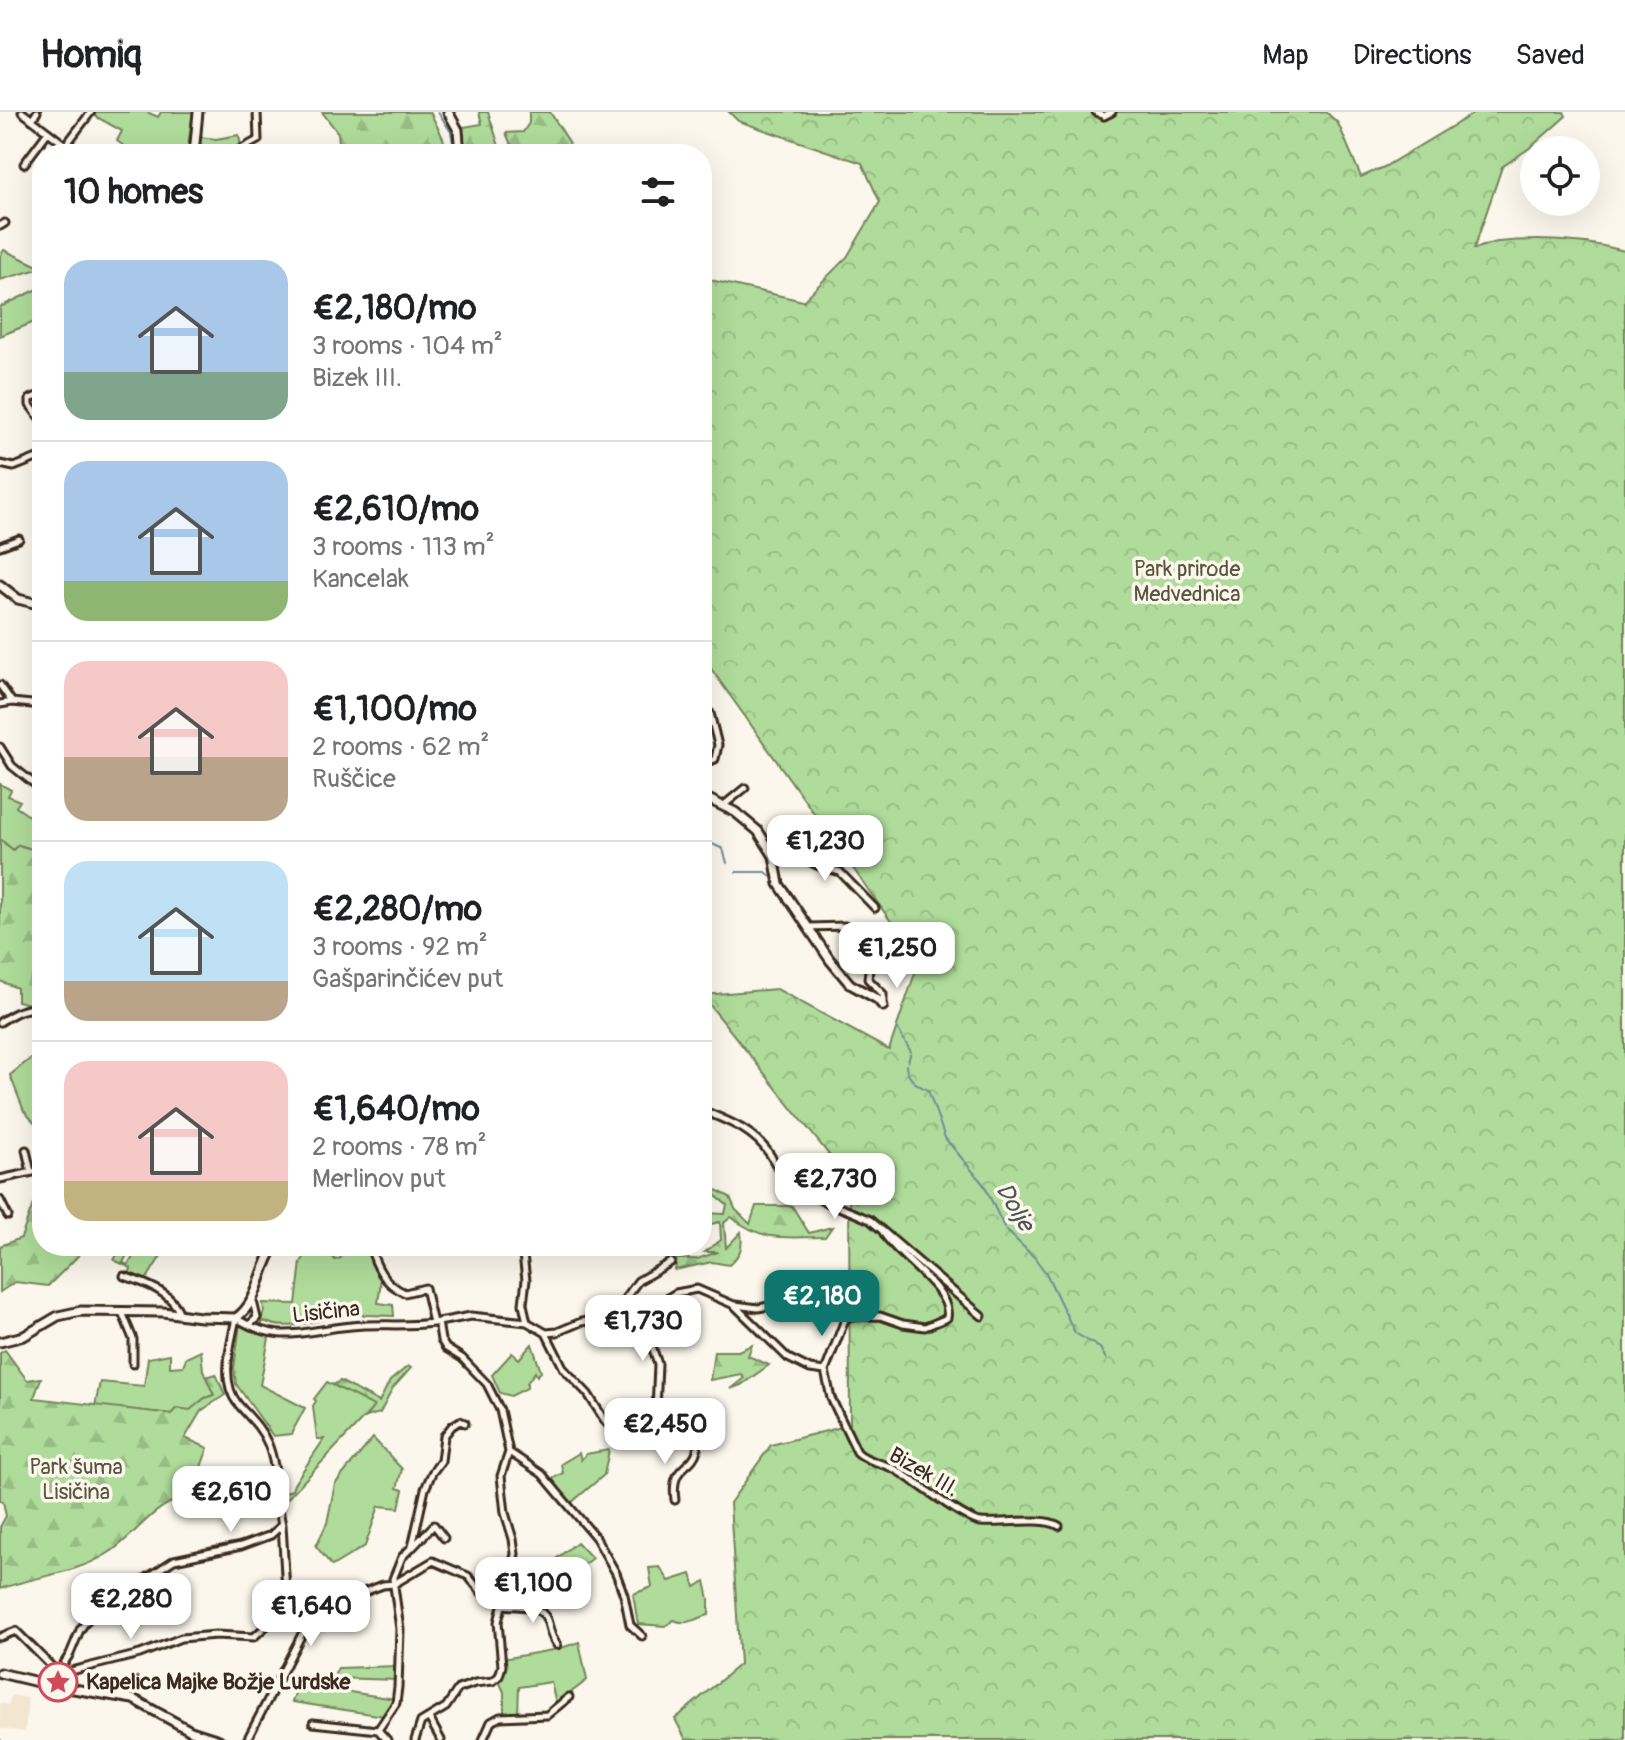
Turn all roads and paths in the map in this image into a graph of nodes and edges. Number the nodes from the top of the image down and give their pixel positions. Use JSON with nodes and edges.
{"nodes":[{"id":1,"x":22,"y":112,"type":"edge"},
{"id":2,"x":37,"y":112,"type":"edge"},
{"id":3,"x":91,"y":112,"type":"edge"},
{"id":4,"x":198,"y":112,"type":"edge"},
{"id":5,"x":257,"y":112,"type":"edge"},
{"id":6,"x":448,"y":112,"type":"edge"},
{"id":7,"x":1096,"y":112,"type":"edge"},
{"id":8,"x":1112,"y":112,"type":"edge"},
{"id":9,"x":32,"y":120,"type":"junction"},
{"id":10,"x":48,"y":132,"type":"junction"},
{"id":11,"x":39,"y":144,"type":"edge"},
{"id":12,"x":65,"y":144,"type":"edge"},
{"id":13,"x":67,"y":144,"type":"edge"},
{"id":14,"x":195,"y":144,"type":"edge"},
{"id":15,"x":251,"y":144,"type":"edge"},
{"id":16,"x":459,"y":144,"type":"edge"},
{"id":17,"x":32,"y":153,"type":"edge"},
{"id":18,"x":24,"y":164,"type":"dead end"},
{"id":19,"x":32,"y":460,"type":"edge"},
{"id":20,"x":0,"y":464,"type":"edge"},
{"id":21,"x":19,"y":539,"type":"dead end"},
{"id":22,"x":0,"y":546,"type":"edge"},
{"id":23,"x":0,"y":585,"type":"edge"},
{"id":24,"x":32,"y":602,"type":"edge"},
{"id":25,"x":0,"y":685,"type":"edge"},
{"id":26,"x":12,"y":702,"type":"junction"},
{"id":27,"x":0,"y":704,"type":"edge"},
{"id":28,"x":32,"y":704,"type":"edge"},
{"id":29,"x":712,"y":721,"type":"edge"},
{"id":30,"x":0,"y":747,"type":"edge"},
{"id":31,"x":712,"y":760,"type":"edge"},
{"id":32,"x":32,"y":782,"type":"edge"},
{"id":33,"x":745,"y":788,"type":"dead end"},
{"id":34,"x":712,"y":800,"type":"edge"},
{"id":35,"x":724,"y":805,"type":"junction"},
{"id":36,"x":774,"y":856,"type":"junction"},
{"id":37,"x":875,"y":908,"type":"dead end"},
{"id":38,"x":845,"y":926,"type":"dead end"},
{"id":39,"x":809,"y":927,"type":"junction"},
{"id":40,"x":869,"y":970,"type":"dead end"},
{"id":41,"x":883,"y":1006,"type":"joint"},
{"id":42,"x":32,"y":1007,"type":"edge"},
{"id":43,"x":0,"y":1022,"type":"edge"},
{"id":44,"x":712,"y":1114,"type":"edge"},
{"id":45,"x":712,"y":1116,"type":"edge"},
{"id":46,"x":717,"y":1116,"type":"junction"},
{"id":47,"x":26,"y":1150,"type":"dead end"},
{"id":48,"x":31,"y":1172,"type":"joint"},
{"id":49,"x":0,"y":1179,"type":"edge"},
{"id":50,"x":0,"y":1200,"type":"edge"},
{"id":51,"x":8,"y":1216,"type":"dead end"},
{"id":52,"x":883,"y":1230,"type":"junction"},
{"id":53,"x":269,"y":1256,"type":"edge"},
{"id":54,"x":373,"y":1256,"type":"edge"},
{"id":55,"x":523,"y":1256,"type":"edge"},
{"id":56,"x":671,"y":1262,"type":"dead end"},
{"id":57,"x":798,"y":1274,"type":"dead end"},
{"id":58,"x":124,"y":1276,"type":"dead end"},
{"id":59,"x":253,"y":1301,"type":"junction"},
{"id":60,"x":776,"y":1304,"type":"junction"},
{"id":61,"x":734,"y":1305,"type":"junction"},
{"id":62,"x":122,"y":1312,"type":"junction"},
{"id":63,"x":180,"y":1314,"type":"junction"},
{"id":64,"x":641,"y":1314,"type":"junction"},
{"id":65,"x":982,"y":1316,"type":"dead end"},
{"id":66,"x":846,"y":1317,"type":"junction"},
{"id":67,"x":236,"y":1318,"type":"junction"},
{"id":68,"x":435,"y":1322,"type":"junction"},
{"id":69,"x":527,"y":1322,"type":"junction"},
{"id":70,"x":597,"y":1322,"type":"junction"},
{"id":71,"x":250,"y":1324,"type":"junction"},
{"id":72,"x":546,"y":1333,"type":"junction"},
{"id":73,"x":0,"y":1342,"type":"edge"},
{"id":74,"x":133,"y":1364,"type":"dead end"},
{"id":75,"x":825,"y":1371,"type":"junction"},
{"id":76,"x":656,"y":1411,"type":"junction"},
{"id":77,"x":465,"y":1423,"type":"dead end"},
{"id":78,"x":509,"y":1452,"type":"junction"},
{"id":79,"x":675,"y":1500,"type":"dead end"},
{"id":80,"x":282,"y":1525,"type":"junction"},
{"id":81,"x":1059,"y":1526,"type":"dead end"},
{"id":82,"x":444,"y":1538,"type":"dead end"},
{"id":83,"x":412,"y":1547,"type":"junction"},
{"id":84,"x":394,"y":1584,"type":"junction"},
{"id":85,"x":483,"y":1594,"type":"dead end"},
{"id":86,"x":317,"y":1599,"type":"junction"},
{"id":87,"x":504,"y":1605,"type":"junction"},
{"id":88,"x":287,"y":1607,"type":"junction"},
{"id":89,"x":642,"y":1636,"type":"dead end"},
{"id":90,"x":0,"y":1637,"type":"edge"},
{"id":91,"x":557,"y":1645,"type":"dead end"},
{"id":92,"x":57,"y":1672,"type":"junction"},
{"id":93,"x":0,"y":1673,"type":"edge"},
{"id":94,"x":50,"y":1685,"type":"junction"},
{"id":95,"x":569,"y":1697,"type":"dead end"},
{"id":96,"x":429,"y":1718,"type":"junction"},
{"id":97,"x":313,"y":1723,"type":"dead end"},
{"id":98,"x":378,"y":1730,"type":"junction"},
{"id":99,"x":219,"y":1740,"type":"edge"},
{"id":100,"x":247,"y":1740,"type":"edge"},
{"id":101,"x":387,"y":1740,"type":"edge"},
{"id":102,"x":415,"y":1740,"type":"edge"},
{"id":103,"x":441,"y":1740,"type":"edge"},
{"id":104,"x":483,"y":1740,"type":"edge"}],
"edges":[{"from":1,"to":9,"type":"street"},
{"from":2,"to":9,"type":"street"},
{"from":3,"to":13,"type":"street"},
{"from":4,"to":14,"type":"street"},
{"from":5,"to":15,"type":"street"},
{"from":6,"to":16,"type":"street"},
{"from":7,"to":8,"type":"street"},
{"from":9,"to":10,"type":"street"},
{"from":10,"to":11,"type":"street"},
{"from":10,"to":12,"type":"street"},
{"from":17,"to":18,"type":"street"},
{"from":19,"to":20,"type":"street"},
{"from":21,"to":22,"type":"street"},
{"from":23,"to":24,"type":"street"},
{"from":25,"to":26,"type":"street"},
{"from":26,"to":27,"type":"street"},
{"from":26,"to":28,"type":"street"},
{"from":29,"to":31,"type":"street"},
{"from":30,"to":32,"type":"street"},
{"from":33,"to":35,"type":"street"},
{"from":34,"to":35,"type":"street"},
{"from":35,"to":36,"type":"street"},
{"from":36,"to":37,"type":"street"},
{"from":36,"to":39,"type":"street"},
{"from":38,"to":39,"type":"street"},
{"from":39,"to":41,"type":"street"},
{"from":40,"to":41,"type":"street"},
{"from":42,"to":43,"type":"street"},
{"from":44,"to":46,"type":"street"},
{"from":45,"to":46,"type":"street"},
{"from":46,"to":52,"type":"street"},
{"from":47,"to":48,"type":"street"},
{"from":48,"to":49,"type":"street"},
{"from":50,"to":51,"type":"street"},
{"from":52,"to":65,"type":"street"},
{"from":52,"to":66,"type":"street"},
{"from":53,"to":59,"type":"street"},
{"from":54,"to":68,"type":"street"},
{"from":55,"to":69,"type":"street"},
{"from":56,"to":70,"type":"street"},
{"from":57,"to":60,"type":"street"},
{"from":58,"to":63,"type":"street"},
{"from":59,"to":67,"type":"street"},
{"from":59,"to":71,"type":"street"},
{"from":60,"to":61,"type":"street"},
{"from":60,"to":66,"type":"street"},
{"from":61,"to":64,"type":"street"},
{"from":61,"to":75,"type":"street"},
{"from":62,"to":63,"type":"street","name":"Lisičina"},
{"from":62,"to":73,"type":"street","name":"Lisičina"},
{"from":62,"to":74,"type":"street"},
{"from":63,"to":67,"type":"street","name":"Lisičina"},
{"from":64,"to":70,"type":"street"},
{"from":64,"to":76,"type":"street"},
{"from":66,"to":75,"type":"street"},
{"from":67,"to":71,"type":"street","name":"Lisičina"},
{"from":67,"to":80,"type":"street"},
{"from":68,"to":69,"type":"street"},
{"from":68,"to":71,"type":"street","name":"Lisičina"},
{"from":68,"to":78,"type":"street"},
{"from":69,"to":72,"type":"street"},
{"from":70,"to":72,"type":"street"},
{"from":72,"to":76,"type":"street"},
{"from":75,"to":81,"type":"street","name":"Bizek III."},
{"from":76,"to":79,"type":"street"},
{"from":77,"to":83,"type":"street"},
{"from":78,"to":87,"type":"street"},
{"from":78,"to":89,"type":"street"},
{"from":80,"to":88,"type":"street"},
{"from":80,"to":92,"type":"street"},
{"from":82,"to":83,"type":"street"},
{"from":83,"to":84,"type":"street"},
{"from":84,"to":85,"type":"street"},
{"from":84,"to":86,"type":"street"},
{"from":84,"to":98,"type":"street"},
{"from":86,"to":88,"type":"street"},
{"from":86,"to":100,"type":"street"},
{"from":87,"to":91,"type":"street"},
{"from":87,"to":96,"type":"street"},
{"from":88,"to":92,"type":"street"},
{"from":90,"to":92,"type":"street"},
{"from":92,"to":94,"type":"street"},
{"from":93,"to":94,"type":"street"},
{"from":94,"to":99,"type":"street"},
{"from":95,"to":104,"type":"street"},
{"from":96,"to":102,"type":"street"},
{"from":96,"to":103,"type":"street"},
{"from":97,"to":98,"type":"street"},
{"from":98,"to":101,"type":"street"}]}
